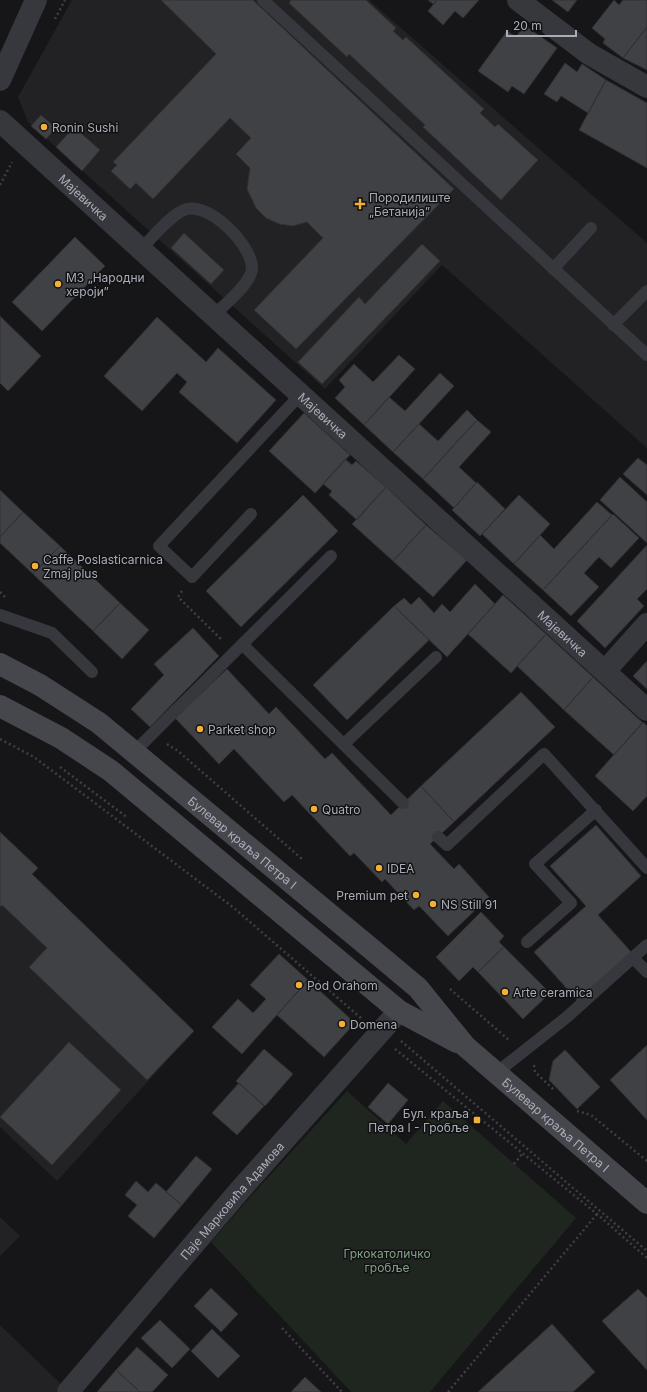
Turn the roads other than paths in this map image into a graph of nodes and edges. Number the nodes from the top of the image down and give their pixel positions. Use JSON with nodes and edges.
{"nodes":[{"id":1,"x":263,"y":0,"type":"edge"},
{"id":2,"x":518,"y":0,"type":"edge"},
{"id":3,"x":29,"y":3,"type":"edge"},
{"id":4,"x":0,"y":80,"type":"edge"},
{"id":5,"x":647,"y":87,"type":"edge"},
{"id":6,"x":0,"y":121,"type":"edge"},
{"id":7,"x":591,"y":228,"type":"dead end"},
{"id":8,"x":141,"y":249,"type":"junction"},
{"id":9,"x":553,"y":269,"type":"junction"},
{"id":10,"x":647,"y":291,"type":"edge"},
{"id":11,"x":214,"y":315,"type":"junction"},
{"id":12,"x":613,"y":324,"type":"junction"},
{"id":13,"x":647,"y":355,"type":"edge"},
{"id":14,"x":301,"y":394,"type":"junction"},
{"id":15,"x":251,"y":514,"type":"dead end"},
{"id":16,"x":331,"y":556,"type":"dead end"},
{"id":17,"x":0,"y":615,"type":"edge"},
{"id":18,"x":647,"y":624,"type":"edge"},
{"id":19,"x":239,"y":649,"type":"junction"},
{"id":20,"x":436,"y":657,"type":"dead end"},
{"id":21,"x":0,"y":664,"type":"edge"},
{"id":22,"x":605,"y":670,"type":"junction"},
{"id":23,"x":92,"y":672,"type":"dead end"},
{"id":24,"x":0,"y":706,"type":"edge"},
{"id":25,"x":647,"y":710,"type":"edge"},
{"id":26,"x":344,"y":744,"type":"junction"},
{"id":27,"x":135,"y":751,"type":"junction"},
{"id":28,"x":403,"y":803,"type":"dead end"},
{"id":29,"x":596,"y":810,"type":"junction"},
{"id":30,"x":438,"y":837,"type":"dead end"},
{"id":31,"x":647,"y":868,"type":"edge"},
{"id":32,"x":528,"y":942,"type":"dead end"},
{"id":33,"x":647,"y":945,"type":"edge"},
{"id":34,"x":633,"y":958,"type":"junction"},
{"id":35,"x":647,"y":972,"type":"edge"},
{"id":36,"x":399,"y":1011,"type":"junction"},
{"id":37,"x":465,"y":1046,"type":"junction"},
{"id":38,"x":496,"y":1073,"type":"junction"},
{"id":39,"x":647,"y":1203,"type":"edge"},
{"id":40,"x":68,"y":1392,"type":"edge"}],
"edges":[{"from":1,"to":9,"type":"lane"},
{"from":2,"to":5,"type":"street"},
{"from":3,"to":4,"type":"street"},
{"from":6,"to":8,"type":"street","name":"Мајевичка"},
{"from":7,"to":9,"type":"lane"},
{"from":8,"to":11,"type":"street","name":"Мајевичка"},
{"from":8,"to":11,"type":"lane"},
{"from":9,"to":12,"type":"lane"},
{"from":10,"to":12,"type":"lane"},
{"from":11,"to":14,"type":"street","name":"Мајевичка"},
{"from":12,"to":13,"type":"lane"},
{"from":14,"to":15,"type":"lane"},
{"from":14,"to":22,"type":"street","name":"Мајевичка"},
{"from":16,"to":19,"type":"lane"},
{"from":17,"to":23,"type":"lane"},
{"from":18,"to":22,"type":"street"},
{"from":19,"to":26,"type":"lane"},
{"from":19,"to":27,"type":"lane"},
{"from":20,"to":26,"type":"lane"},
{"from":21,"to":27,"type":"street","name":"Булевар краља Петра I"},
{"from":22,"to":25,"type":"street","name":"Мајевичка"},
{"from":24,"to":36,"type":"street","name":"Булевар краља Петра I"},
{"from":26,"to":28,"type":"lane"},
{"from":27,"to":37,"type":"street","name":"Булевар краља Петра I"},
{"from":29,"to":30,"type":"lane"},
{"from":29,"to":31,"type":"lane"},
{"from":29,"to":32,"type":"lane"},
{"from":33,"to":34,"type":"lane"},
{"from":34,"to":35,"type":"lane"},
{"from":34,"to":38,"type":"lane"},
{"from":36,"to":37,"type":"street","name":"Булевар краља Петра I"},
{"from":36,"to":40,"type":"street","name":"Паје Марковића Адамова"},
{"from":37,"to":38,"type":"street","name":"Булевар краља Петра I"},
{"from":38,"to":39,"type":"street","name":"Булевар краља Петра I"}]}
